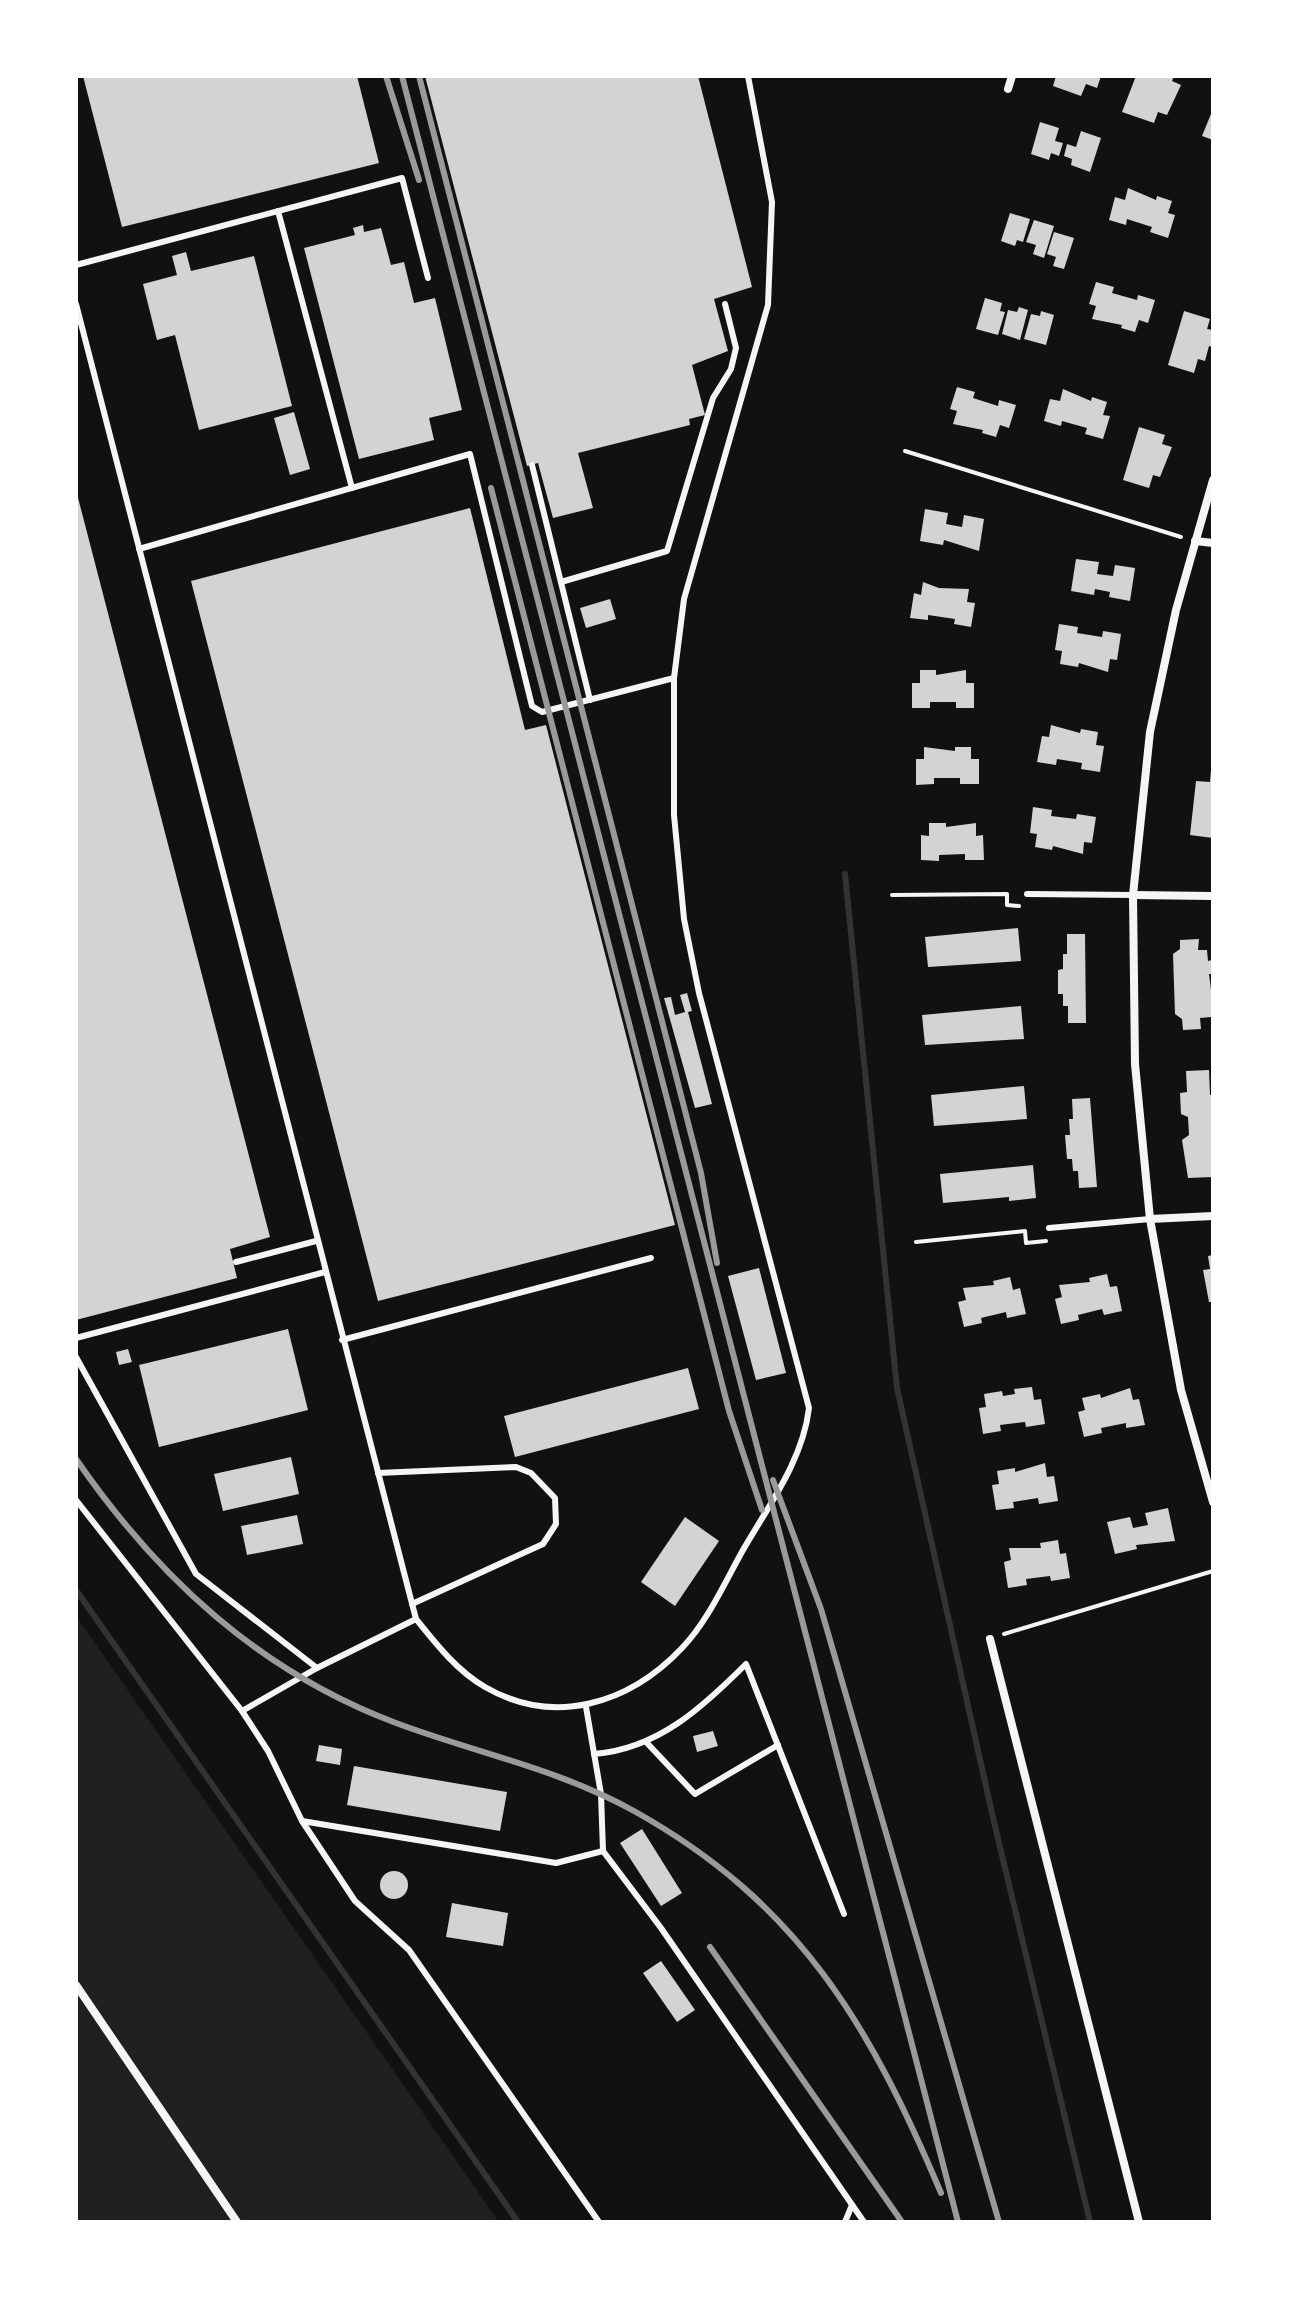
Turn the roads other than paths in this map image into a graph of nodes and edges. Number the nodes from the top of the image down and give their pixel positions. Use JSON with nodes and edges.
{"nodes":[{"id":1,"x":748,"y":76,"type":"edge"},
{"id":2,"x":1012,"y":76,"type":"edge"},
{"id":3,"x":1008,"y":89,"type":"dead end"},
{"id":4,"x":278,"y":211,"type":"junction"},
{"id":5,"x":76,"y":265,"type":"edge"},
{"id":6,"x":428,"y":278,"type":"dead end"},
{"id":7,"x":76,"y":304,"type":"edge"},
{"id":8,"x":725,"y":304,"type":"dead end"},
{"id":9,"x":80,"y":334,"type":"edge"},
{"id":10,"x":532,"y":465,"type":"dead end"},
{"id":11,"x":1213,"y":480,"type":"edge"},
{"id":12,"x":352,"y":488,"type":"junction"},
{"id":13,"x":1195,"y":541,"type":"junction"},
{"id":14,"x":1213,"y":543,"type":"edge"},
{"id":15,"x":139,"y":549,"type":"junction"},
{"id":16,"x":561,"y":582,"type":"junction"},
{"id":17,"x":674,"y":678,"type":"junction"},
{"id":18,"x":590,"y":700,"type":"junction"},
{"id":19,"x":1027,"y":894,"type":"dead end"},
{"id":20,"x":1133,"y":895,"type":"junction"},
{"id":21,"x":1213,"y":896,"type":"edge"},
{"id":22,"x":1213,"y":1216,"type":"edge"},
{"id":23,"x":1150,"y":1219,"type":"junction"},
{"id":24,"x":1049,"y":1228,"type":"dead end"},
{"id":25,"x":316,"y":1241,"type":"junction"},
{"id":26,"x":651,"y":1258,"type":"dead end"},
{"id":27,"x":236,"y":1262,"type":"dead end"},
{"id":28,"x":325,"y":1272,"type":"junction"},
{"id":29,"x":76,"y":1338,"type":"edge"},
{"id":30,"x":342,"y":1340,"type":"junction"},
{"id":31,"x":76,"y":1357,"type":"edge"},
{"id":32,"x":378,"y":1473,"type":"junction"},
{"id":33,"x":76,"y":1500,"type":"edge"},
{"id":34,"x":1213,"y":1502,"type":"edge"},
{"id":35,"x":412,"y":1604,"type":"junction"},
{"id":36,"x":416,"y":1619,"type":"junction"},
{"id":37,"x":990,"y":1639,"type":"road end"},
{"id":38,"x":317,"y":1668,"type":"junction"},
{"id":39,"x":586,"y":1707,"type":"junction"},
{"id":40,"x":242,"y":1711,"type":"junction"},
{"id":41,"x":647,"y":1743,"type":"junction"},
{"id":42,"x":778,"y":1745,"type":"junction"},
{"id":43,"x":594,"y":1754,"type":"junction"},
{"id":44,"x":302,"y":1821,"type":"junction"},
{"id":45,"x":603,"y":1851,"type":"junction"},
{"id":46,"x":844,"y":1914,"type":"dead end"},
{"id":47,"x":76,"y":1985,"type":"edge"},
{"id":48,"x":852,"y":2205,"type":"junction"},
{"id":49,"x":237,"y":2222,"type":"edge"},
{"id":50,"x":599,"y":2222,"type":"edge"},
{"id":51,"x":845,"y":2222,"type":"edge"},
{"id":52,"x":864,"y":2222,"type":"edge"},
{"id":53,"x":1139,"y":2222,"type":"edge"}],
"edges":[{"from":1,"to":17,"type":"lane"},
{"from":2,"to":3,"type":"street"},
{"from":4,"to":5,"type":"lane"},
{"from":4,"to":6,"type":"lane"},
{"from":4,"to":12,"type":"lane"},
{"from":7,"to":9,"type":"lane"},
{"from":8,"to":16,"type":"lane"},
{"from":9,"to":15,"type":"lane"},
{"from":10,"to":16,"type":"lane"},
{"from":11,"to":13,"type":"street"},
{"from":12,"to":15,"type":"lane"},
{"from":12,"to":18,"type":"lane"},
{"from":13,"to":14,"type":"street"},
{"from":13,"to":20,"type":"street"},
{"from":15,"to":25,"type":"lane"},
{"from":16,"to":18,"type":"lane"},
{"from":17,"to":18,"type":"lane"},
{"from":17,"to":39,"type":"lane"},
{"from":19,"to":20,"type":"lane"},
{"from":20,"to":21,"type":"street"},
{"from":20,"to":23,"type":"street"},
{"from":22,"to":23,"type":"street"},
{"from":23,"to":24,"type":"lane"},
{"from":23,"to":34,"type":"street"},
{"from":25,"to":27,"type":"lane"},
{"from":25,"to":28,"type":"lane"},
{"from":26,"to":30,"type":"lane"},
{"from":28,"to":29,"type":"lane"},
{"from":28,"to":30,"type":"lane"},
{"from":30,"to":32,"type":"lane"},
{"from":31,"to":38,"type":"lane"},
{"from":32,"to":35,"type":"lane"},
{"from":32,"to":35,"type":"lane"},
{"from":33,"to":40,"type":"lane"},
{"from":35,"to":36,"type":"lane"},
{"from":36,"to":38,"type":"lane"},
{"from":36,"to":39,"type":"lane"},
{"from":37,"to":53,"type":"street"},
{"from":38,"to":40,"type":"lane"},
{"from":39,"to":43,"type":"lane"},
{"from":40,"to":44,"type":"lane"},
{"from":41,"to":42,"type":"lane"},
{"from":41,"to":42,"type":"lane"},
{"from":41,"to":43,"type":"lane"},
{"from":42,"to":46,"type":"lane"},
{"from":43,"to":45,"type":"lane"},
{"from":44,"to":45,"type":"lane"},
{"from":44,"to":50,"type":"lane"},
{"from":45,"to":48,"type":"lane"},
{"from":47,"to":49,"type":"street"},
{"from":48,"to":51,"type":"lane"},
{"from":48,"to":52,"type":"lane"}]}
